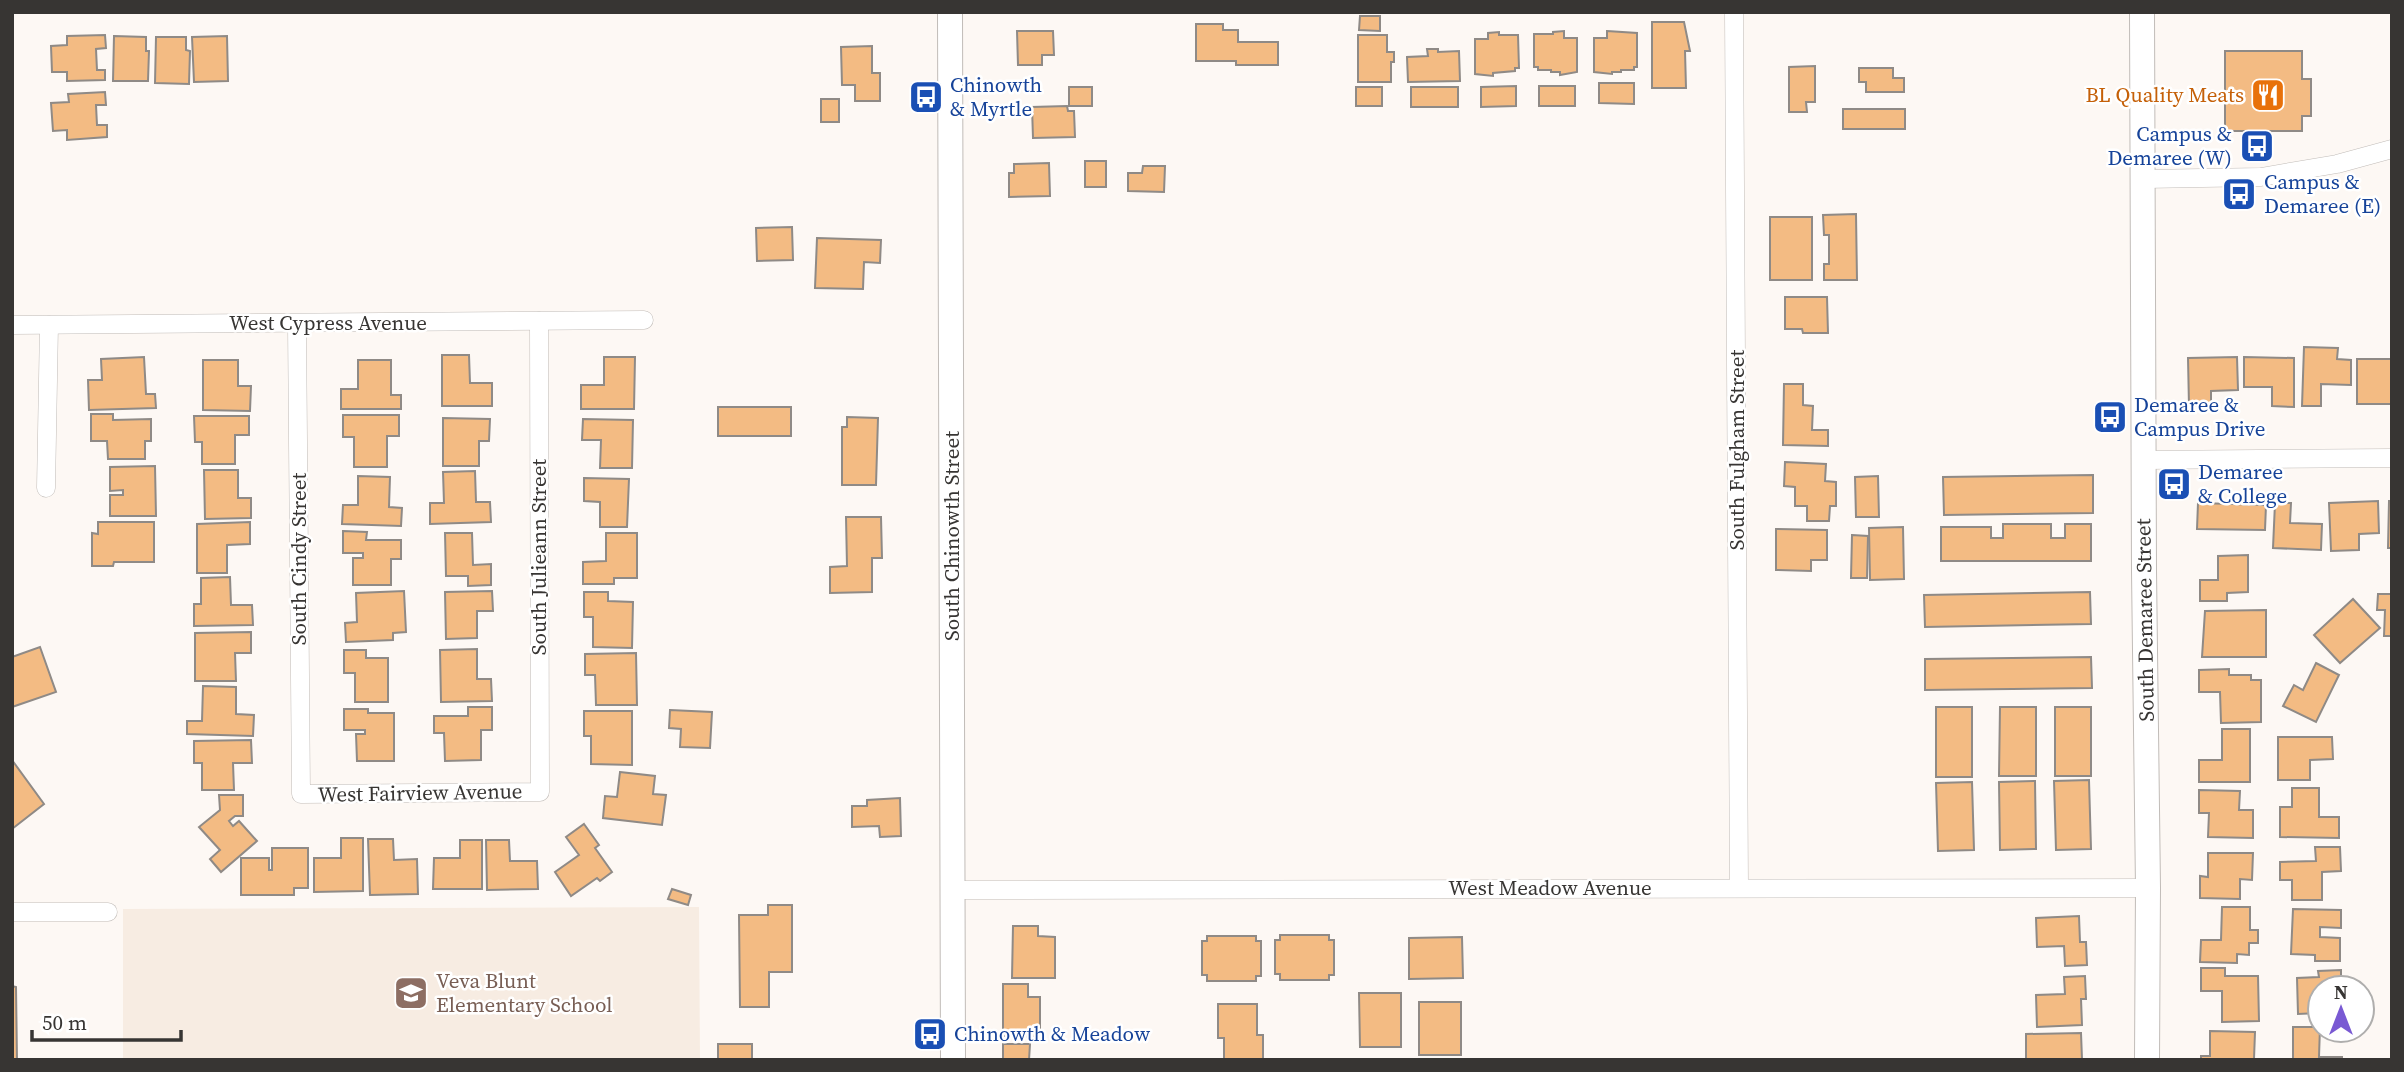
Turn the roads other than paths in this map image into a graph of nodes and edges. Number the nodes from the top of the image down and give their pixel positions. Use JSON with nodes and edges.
{"nodes":[{"id":1,"x":950,"y":12,"type":"edge"},
{"id":2,"x":1734,"y":12,"type":"edge"},
{"id":3,"x":2142,"y":12,"type":"edge"},
{"id":4,"x":2392,"y":149,"type":"edge"},
{"id":5,"x":2144,"y":179,"type":"junction"},
{"id":6,"x":644,"y":320,"type":"dead end"},
{"id":7,"x":539,"y":321,"type":"junction"},
{"id":8,"x":297,"y":324,"type":"junction"},
{"id":9,"x":12,"y":325,"type":"edge"},
{"id":10,"x":49,"y":325,"type":"junction"},
{"id":11,"x":2392,"y":458,"type":"edge"},
{"id":12,"x":2143,"y":460,"type":"junction"},
{"id":13,"x":46,"y":488,"type":"dead end"},
{"id":14,"x":540,"y":792,"type":"joint"},
{"id":15,"x":301,"y":794,"type":"joint"},
{"id":16,"x":1739,"y":887,"type":"junction"},
{"id":17,"x":2148,"y":888,"type":"junction"},
{"id":18,"x":952,"y":890,"type":"junction"},
{"id":19,"x":12,"y":912,"type":"edge"},
{"id":20,"x":108,"y":912,"type":"dead end"},
{"id":21,"x":953,"y":1060,"type":"edge"},
{"id":22,"x":2147,"y":1060,"type":"edge"}],
"edges":[{"from":1,"to":18,"type":"main road","name":"South Chinowth Street"},
{"from":2,"to":16,"type":"street","name":"South Fulgham Street"},
{"from":3,"to":5,"type":"main road","name":"South Demaree Street"},
{"from":4,"to":5,"type":"street"},
{"from":5,"to":12,"type":"main road","name":"South Demaree Street"},
{"from":6,"to":7,"type":"street","name":"West Cypress Avenue"},
{"from":7,"to":8,"type":"street","name":"West Cypress Avenue"},
{"from":7,"to":14,"type":"street","name":"South Julieann Street"},
{"from":8,"to":10,"type":"street","name":"West Cypress Avenue"},
{"from":8,"to":15,"type":"street","name":"South Cindy Street"},
{"from":9,"to":10,"type":"street","name":"West Cypress Avenue"},
{"from":10,"to":13,"type":"street"},
{"from":11,"to":12,"type":"street"},
{"from":12,"to":17,"type":"main road","name":"South Demaree Street"},
{"from":14,"to":15,"type":"street","name":"West Fairview Avenue"},
{"from":16,"to":17,"type":"street","name":"West Meadow Avenue"},
{"from":16,"to":18,"type":"street","name":"West Meadow Avenue"},
{"from":17,"to":22,"type":"main road","name":"South Demaree Street"},
{"from":18,"to":21,"type":"main road","name":"South Chinowth Street"},
{"from":19,"to":20,"type":"street"}]}
